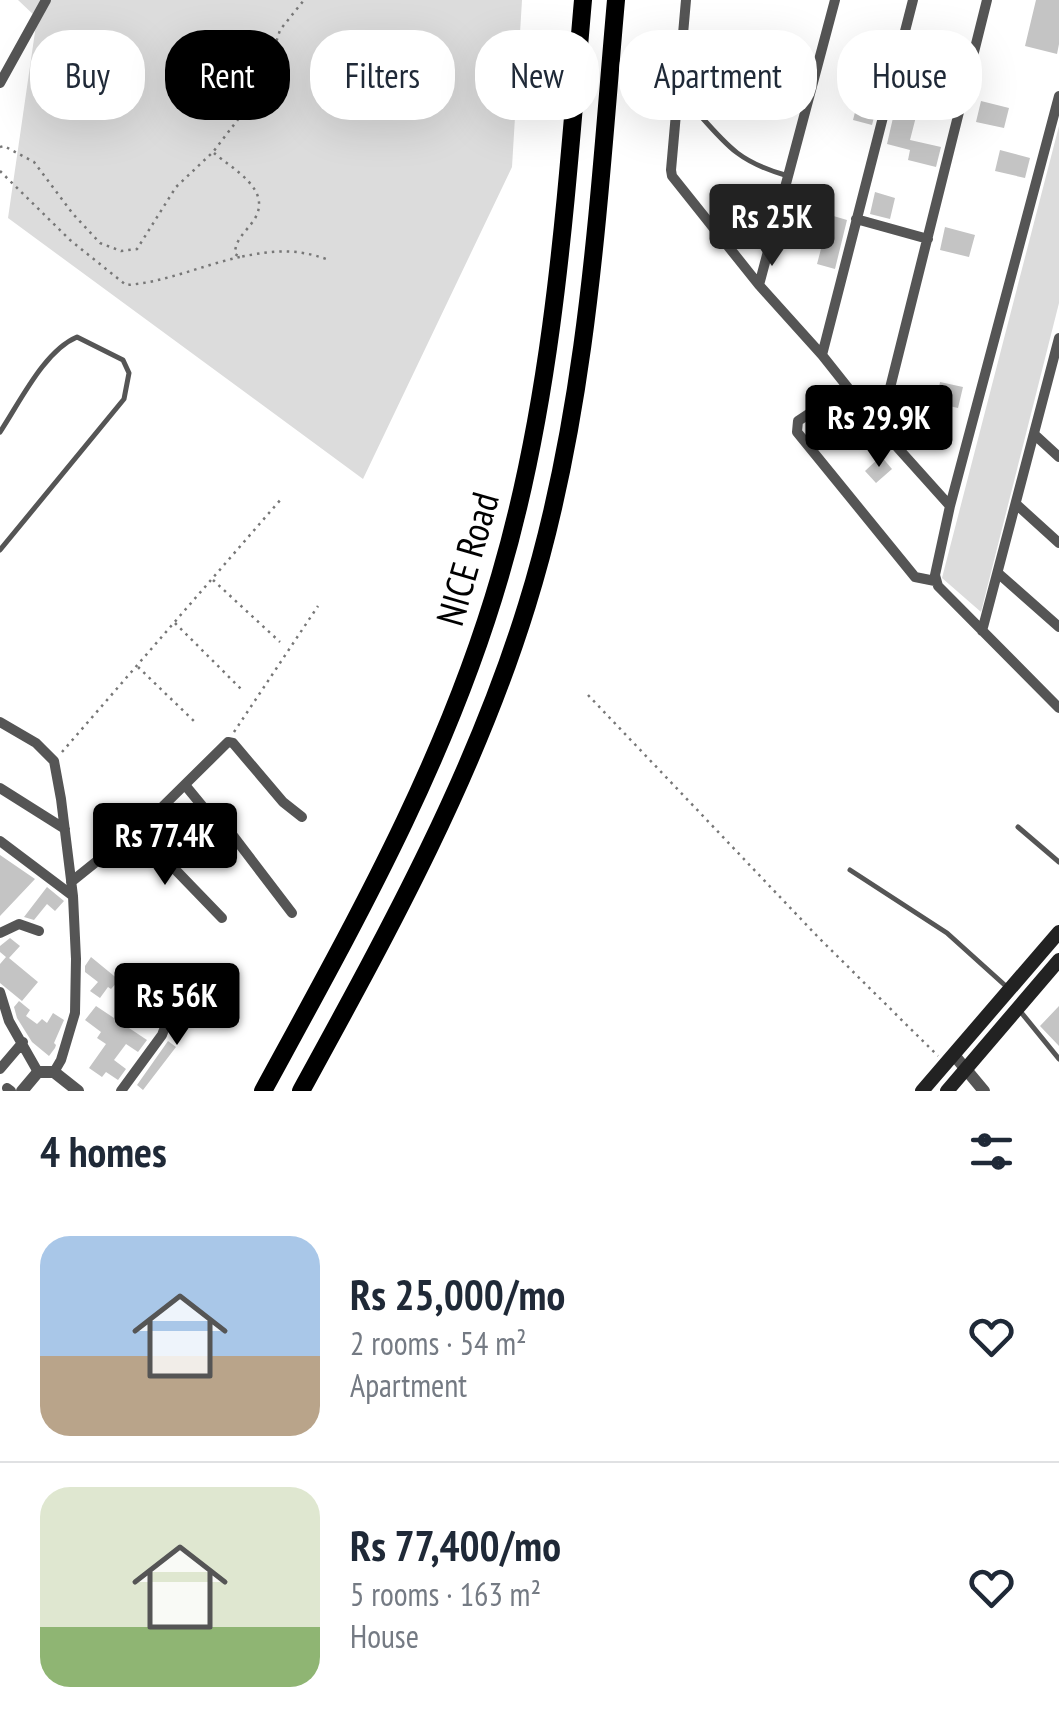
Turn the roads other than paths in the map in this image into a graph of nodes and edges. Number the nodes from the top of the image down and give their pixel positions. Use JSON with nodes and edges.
{"nodes":[{"id":1,"x":46,"y":0,"type":"edge"},
{"id":2,"x":583,"y":0,"type":"edge"},
{"id":3,"x":616,"y":0,"type":"edge"},
{"id":4,"x":686,"y":0,"type":"edge"},
{"id":5,"x":835,"y":0,"type":"edge"},
{"id":6,"x":913,"y":0,"type":"edge"},
{"id":7,"x":987,"y":0,"type":"edge"},
{"id":8,"x":0,"y":82,"type":"edge"},
{"id":9,"x":1059,"y":96,"type":"edge"},
{"id":10,"x":704,"y":120,"type":"edge"},
{"id":11,"x":788,"y":176,"type":"junction"},
{"id":12,"x":856,"y":219,"type":"junction"},
{"id":13,"x":928,"y":238,"type":"junction"},
{"id":14,"x":759,"y":285,"type":"junction"},
{"id":15,"x":1059,"y":338,"type":"edge"},
{"id":16,"x":1057,"y":352,"type":"edge"},
{"id":17,"x":822,"y":355,"type":"junction"},
{"id":18,"x":848,"y":388,"type":"junction"},
{"id":19,"x":880,"y":428,"type":"junction"},
{"id":20,"x":0,"y":432,"type":"edge"},
{"id":21,"x":1034,"y":435,"type":"junction"},
{"id":22,"x":1059,"y":457,"type":"edge"},
{"id":23,"x":1016,"y":504,"type":"junction"},
{"id":24,"x":950,"y":506,"type":"junction"},
{"id":25,"x":1059,"y":542,"type":"edge"},
{"id":26,"x":0,"y":550,"type":"edge"},
{"id":27,"x":998,"y":574,"type":"junction"},
{"id":28,"x":936,"y":580,"type":"junction"},
{"id":29,"x":1059,"y":628,"type":"edge"},
{"id":30,"x":982,"y":631,"type":"junction"},
{"id":31,"x":1059,"y":708,"type":"edge"},
{"id":32,"x":0,"y":722,"type":"edge"},
{"id":33,"x":185,"y":785,"type":"junction"},
{"id":34,"x":0,"y":788,"type":"edge"},
{"id":35,"x":208,"y":812,"type":"junction"},
{"id":36,"x":152,"y":817,"type":"junction"},
{"id":37,"x":302,"y":818,"type":"dead end"},
{"id":38,"x":1018,"y":827,"type":"dead end"},
{"id":39,"x":65,"y":829,"type":"junction"},
{"id":40,"x":137,"y":830,"type":"junction"},
{"id":41,"x":0,"y":842,"type":"edge"},
{"id":42,"x":1059,"y":862,"type":"edge"},
{"id":43,"x":850,"y":870,"type":"dead end"},
{"id":44,"x":71,"y":882,"type":"junction"},
{"id":45,"x":72,"y":896,"type":"junction"},
{"id":46,"x":292,"y":912,"type":"dead end"},
{"id":47,"x":222,"y":918,"type":"dead end"},
{"id":48,"x":39,"y":932,"type":"dead end"},
{"id":49,"x":1059,"y":932,"type":"edge"},
{"id":50,"x":0,"y":933,"type":"edge"},
{"id":51,"x":1059,"y":960,"type":"edge"},
{"id":52,"x":1010,"y":990,"type":"junction"},
{"id":53,"x":0,"y":992,"type":"edge"},
{"id":54,"x":146,"y":1006,"type":"dead end"},
{"id":55,"x":1018,"y":1009,"type":"junction"},
{"id":56,"x":23,"y":1042,"type":"junction"},
{"id":57,"x":1059,"y":1059,"type":"edge"},
{"id":58,"x":950,"y":1060,"type":"junction"},
{"id":59,"x":0,"y":1069,"type":"edge"},
{"id":60,"x":966,"y":1070,"type":"junction"},
{"id":61,"x":38,"y":1072,"type":"junction"},
{"id":62,"x":54,"y":1072,"type":"junction"},
{"id":63,"x":22,"y":1091,"type":"edge"},
{"id":64,"x":78,"y":1091,"type":"edge"},
{"id":65,"x":122,"y":1091,"type":"edge"},
{"id":66,"x":263,"y":1091,"type":"edge"},
{"id":67,"x":301,"y":1091,"type":"edge"},
{"id":68,"x":922,"y":1091,"type":"edge"},
{"id":69,"x":947,"y":1091,"type":"edge"},
{"id":70,"x":984,"y":1091,"type":"edge"}],
"edges":[{"from":1,"to":8,"type":"street"},
{"from":2,"to":66,"type":"highway","name":"NICE Road"},
{"from":3,"to":67,"type":"highway","name":"NICE Road"},
{"from":4,"to":14,"type":"street"},
{"from":5,"to":11,"type":"street"},
{"from":6,"to":12,"type":"street"},
{"from":7,"to":13,"type":"street"},
{"from":9,"to":24,"type":"street"},
{"from":10,"to":11,"type":"lane"},
{"from":11,"to":14,"type":"street"},
{"from":12,"to":13,"type":"street"},
{"from":12,"to":17,"type":"street"},
{"from":13,"to":19,"type":"street"},
{"from":14,"to":17,"type":"street"},
{"from":15,"to":16,"type":"street"},
{"from":16,"to":21,"type":"street"},
{"from":17,"to":18,"type":"street"},
{"from":18,"to":19,"type":"street"},
{"from":18,"to":28,"type":"street"},
{"from":19,"to":24,"type":"street"},
{"from":20,"to":26,"type":"lane"},
{"from":21,"to":22,"type":"street"},
{"from":21,"to":23,"type":"street"},
{"from":23,"to":25,"type":"street"},
{"from":23,"to":27,"type":"street"},
{"from":24,"to":28,"type":"street"},
{"from":27,"to":29,"type":"street"},
{"from":27,"to":30,"type":"street"},
{"from":28,"to":30,"type":"street"},
{"from":30,"to":31,"type":"street"},
{"from":32,"to":39,"type":"street"},
{"from":33,"to":35,"type":"street"},
{"from":33,"to":36,"type":"street"},
{"from":33,"to":37,"type":"street"},
{"from":34,"to":39,"type":"street"},
{"from":35,"to":36,"type":"street"},
{"from":35,"to":46,"type":"street"},
{"from":36,"to":40,"type":"street"},
{"from":38,"to":42,"type":"lane"},
{"from":39,"to":44,"type":"street"},
{"from":40,"to":44,"type":"street"},
{"from":40,"to":47,"type":"street"},
{"from":41,"to":45,"type":"street"},
{"from":43,"to":52,"type":"lane"},
{"from":44,"to":45,"type":"street"},
{"from":45,"to":62,"type":"street"},
{"from":48,"to":50,"type":"street"},
{"from":49,"to":52,"type":"main road"},
{"from":51,"to":55,"type":"main road"},
{"from":52,"to":58,"type":"main road"},
{"from":53,"to":56,"type":"street"},
{"from":54,"to":65,"type":"street"},
{"from":55,"to":57,"type":"lane"},
{"from":55,"to":60,"type":"main road"},
{"from":56,"to":59,"type":"street"},
{"from":56,"to":61,"type":"street"},
{"from":58,"to":60,"type":"street"},
{"from":58,"to":68,"type":"main road"},
{"from":60,"to":69,"type":"main road"},
{"from":60,"to":70,"type":"street"},
{"from":61,"to":62,"type":"street"},
{"from":61,"to":63,"type":"street"},
{"from":62,"to":64,"type":"street"}]}
